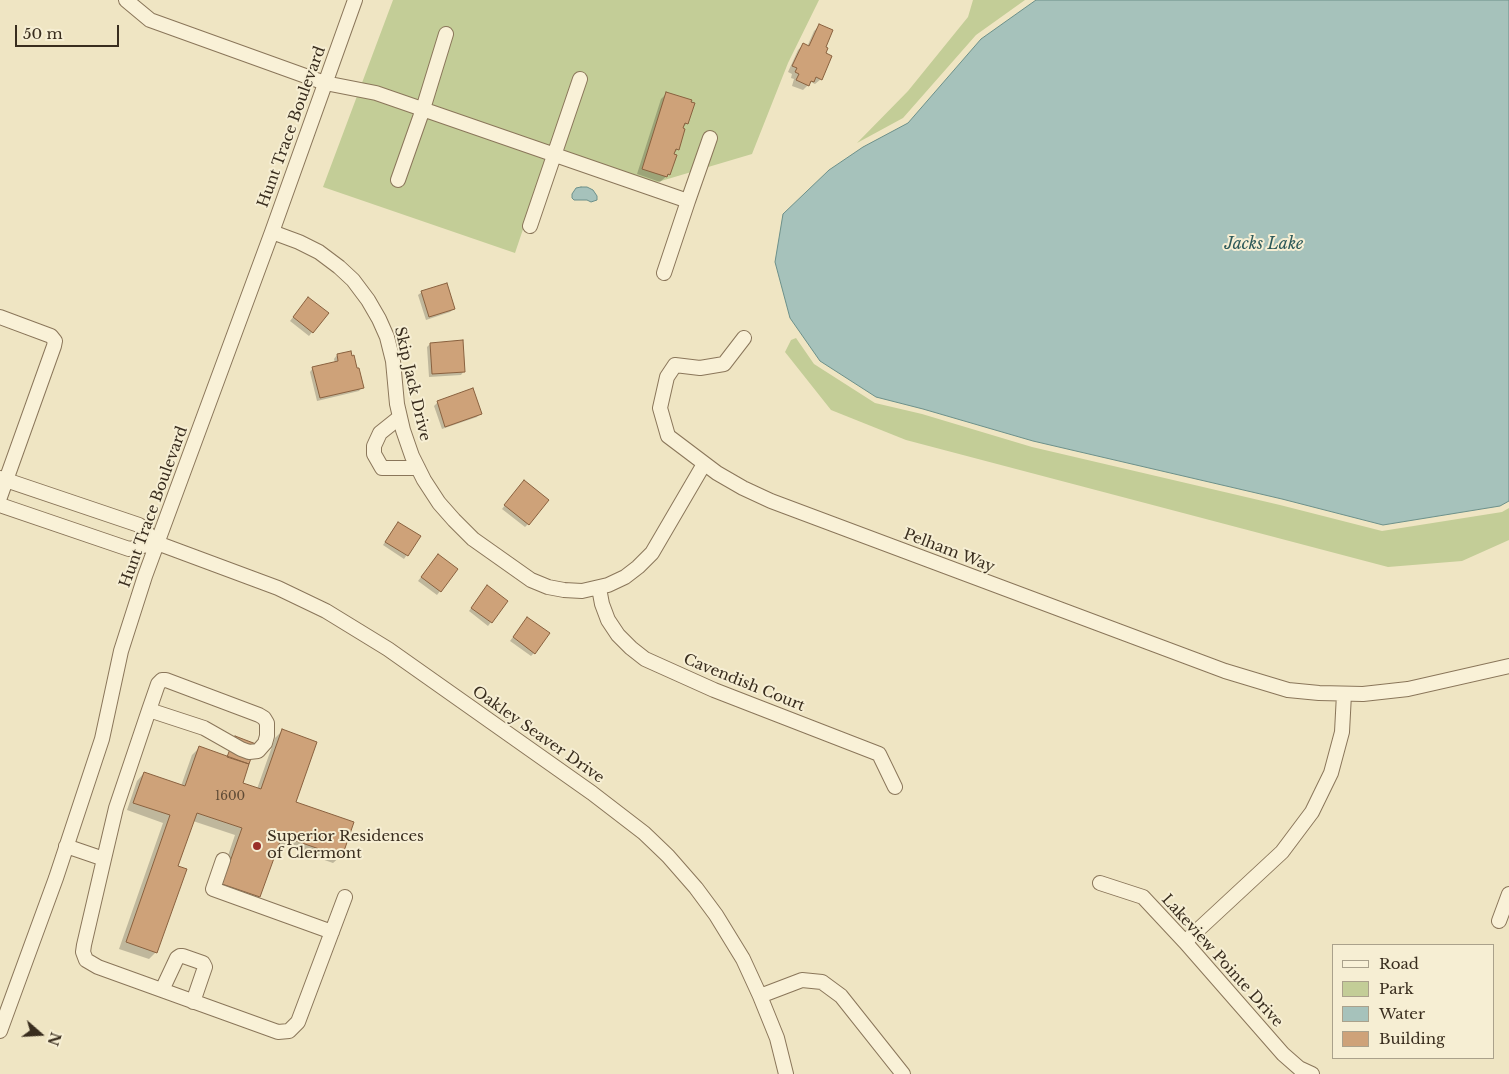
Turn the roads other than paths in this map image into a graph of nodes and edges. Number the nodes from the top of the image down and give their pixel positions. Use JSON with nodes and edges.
{"nodes":[{"id":1,"x":126,"y":0,"type":"edge"},
{"id":2,"x":355,"y":0,"type":"edge"},
{"id":3,"x":446,"y":34,"type":"dead end"},
{"id":4,"x":580,"y":78,"type":"dead end"},
{"id":5,"x":325,"y":83,"type":"junction"},
{"id":6,"x":422,"y":109,"type":"junction"},
{"id":7,"x":710,"y":138,"type":"dead end"},
{"id":8,"x":554,"y":154,"type":"junction"},
{"id":9,"x":398,"y":180,"type":"dead end"},
{"id":10,"x":688,"y":201,"type":"junction"},
{"id":11,"x":530,"y":226,"type":"dead end"},
{"id":12,"x":272,"y":232,"type":"junction"},
{"id":13,"x":664,"y":272,"type":"dead end"},
{"id":14,"x":0,"y":317,"type":"edge"},
{"id":15,"x":744,"y":338,"type":"dead end"},
{"id":16,"x":400,"y":417,"type":"junction"},
{"id":17,"x":704,"y":464,"type":"junction"},
{"id":18,"x":418,"y":468,"type":"junction"},
{"id":19,"x":3,"y":479,"type":"edge"},
{"id":20,"x":0,"y":497,"type":"edge"},
{"id":21,"x":0,"y":505,"type":"edge"},
{"id":22,"x":157,"y":543,"type":"junction"},
{"id":23,"x":599,"y":588,"type":"junction"},
{"id":24,"x":1509,"y":666,"type":"edge"},
{"id":25,"x":1344,"y":694,"type":"junction"},
{"id":26,"x":149,"y":710,"type":"junction"},
{"id":27,"x":895,"y":787,"type":"dead end"},
{"id":28,"x":66,"y":846,"type":"junction"},
{"id":29,"x":104,"y":859,"type":"junction"},
{"id":30,"x":223,"y":860,"type":"dead end"},
{"id":31,"x":1100,"y":883,"type":"dead end"},
{"id":32,"x":1509,"y":894,"type":"edge"},
{"id":33,"x":345,"y":897,"type":"dead end"},
{"id":34,"x":1500,"y":921,"type":"dead end"},
{"id":35,"x":332,"y":932,"type":"junction"},
{"id":36,"x":1185,"y":942,"type":"junction"},
{"id":37,"x":162,"y":990,"type":"junction"},
{"id":38,"x":760,"y":996,"type":"junction"},
{"id":39,"x":193,"y":1002,"type":"junction"},
{"id":40,"x":0,"y":1031,"type":"edge"},
{"id":41,"x":786,"y":1074,"type":"edge"},
{"id":42,"x":903,"y":1074,"type":"edge"},
{"id":43,"x":1312,"y":1074,"type":"edge"}],
"edges":[{"from":1,"to":5,"type":"street"},
{"from":2,"to":5,"type":"street","name":"Hunt Trace Boulevard"},
{"from":3,"to":6,"type":"street"},
{"from":4,"to":8,"type":"street"},
{"from":5,"to":6,"type":"street"},
{"from":5,"to":12,"type":"street","name":"Hunt Trace Boulevard"},
{"from":6,"to":8,"type":"street"},
{"from":6,"to":9,"type":"street"},
{"from":7,"to":10,"type":"street"},
{"from":8,"to":10,"type":"street"},
{"from":8,"to":11,"type":"street"},
{"from":10,"to":13,"type":"street"},
{"from":12,"to":16,"type":"street","name":"Skip Jack Drive"},
{"from":12,"to":22,"type":"street","name":"Hunt Trace Boulevard"},
{"from":14,"to":19,"type":"street"},
{"from":15,"to":17,"type":"street","name":"Pelham Way"},
{"from":16,"to":18,"type":"street","name":"Skip Jack Drive"},
{"from":16,"to":18,"type":"street"},
{"from":17,"to":23,"type":"street","name":"Skip Jack Drive"},
{"from":17,"to":25,"type":"street","name":"Pelham Way"},
{"from":18,"to":23,"type":"street","name":"Skip Jack Drive"},
{"from":19,"to":20,"type":"street"},
{"from":19,"to":22,"type":"street","name":"Oakley Seaver Drive"},
{"from":21,"to":22,"type":"street"},
{"from":22,"to":28,"type":"street","name":"Hunt Trace Boulevard"},
{"from":22,"to":38,"type":"street","name":"Oakley Seaver Drive"},
{"from":23,"to":27,"type":"street","name":"Cavendish Court"},
{"from":24,"to":25,"type":"street","name":"Pelham Way"},
{"from":25,"to":36,"type":"street"},
{"from":26,"to":26,"type":"street"},
{"from":26,"to":29,"type":"street"},
{"from":28,"to":29,"type":"street"},
{"from":28,"to":40,"type":"street","name":"Hunt Trace Boulevard"},
{"from":29,"to":37,"type":"street"},
{"from":30,"to":35,"type":"street"},
{"from":31,"to":36,"type":"street","name":"Lakeview Pointe Drive"},
{"from":32,"to":34,"type":"street"},
{"from":33,"to":35,"type":"street"},
{"from":35,"to":39,"type":"street"},
{"from":36,"to":43,"type":"street","name":"Lakeview Pointe Drive"},
{"from":37,"to":39,"type":"street"},
{"from":37,"to":39,"type":"street"},
{"from":38,"to":41,"type":"street","name":"Oakley Seaver Drive"},
{"from":38,"to":42,"type":"street"}]}
